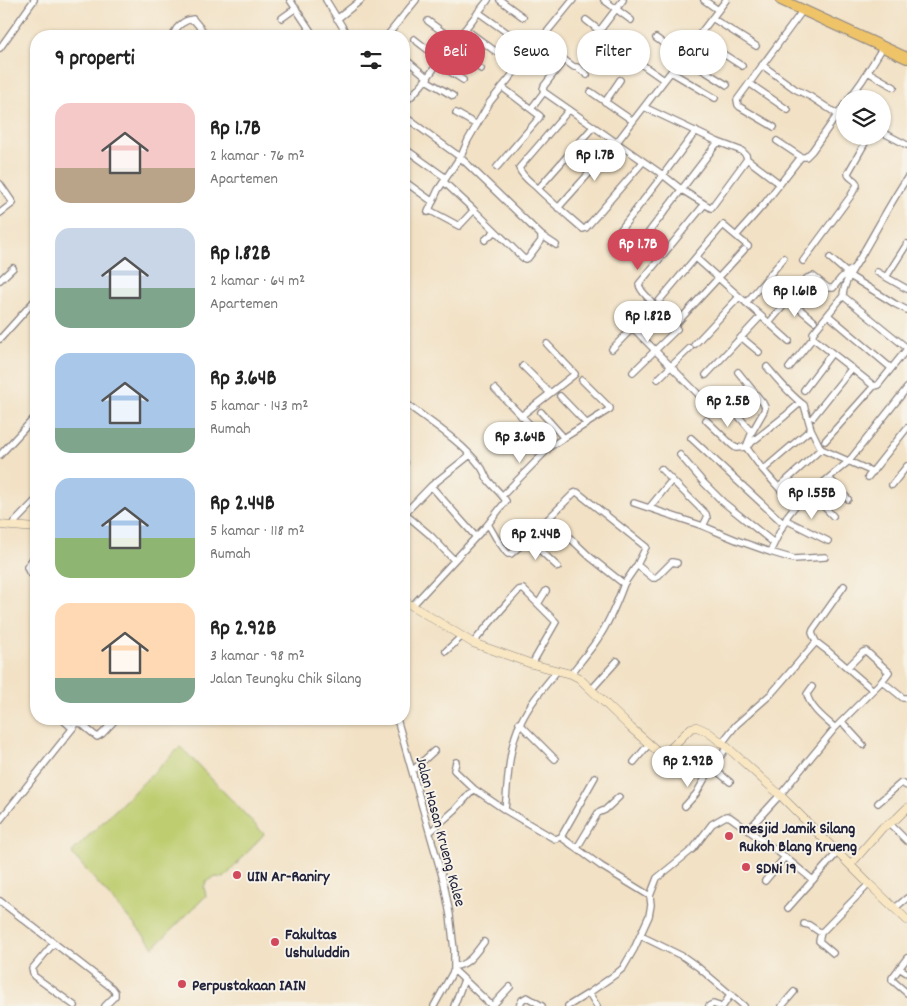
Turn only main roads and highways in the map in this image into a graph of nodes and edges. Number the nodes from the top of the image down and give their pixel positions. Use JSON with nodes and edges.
{"nodes":[{"id":1,"x":781,"y":0,"type":"edge"},
{"id":2,"x":907,"y":58,"type":"edge"}],
"edges":[{"from":1,"to":2,"type":"highway"}]}
